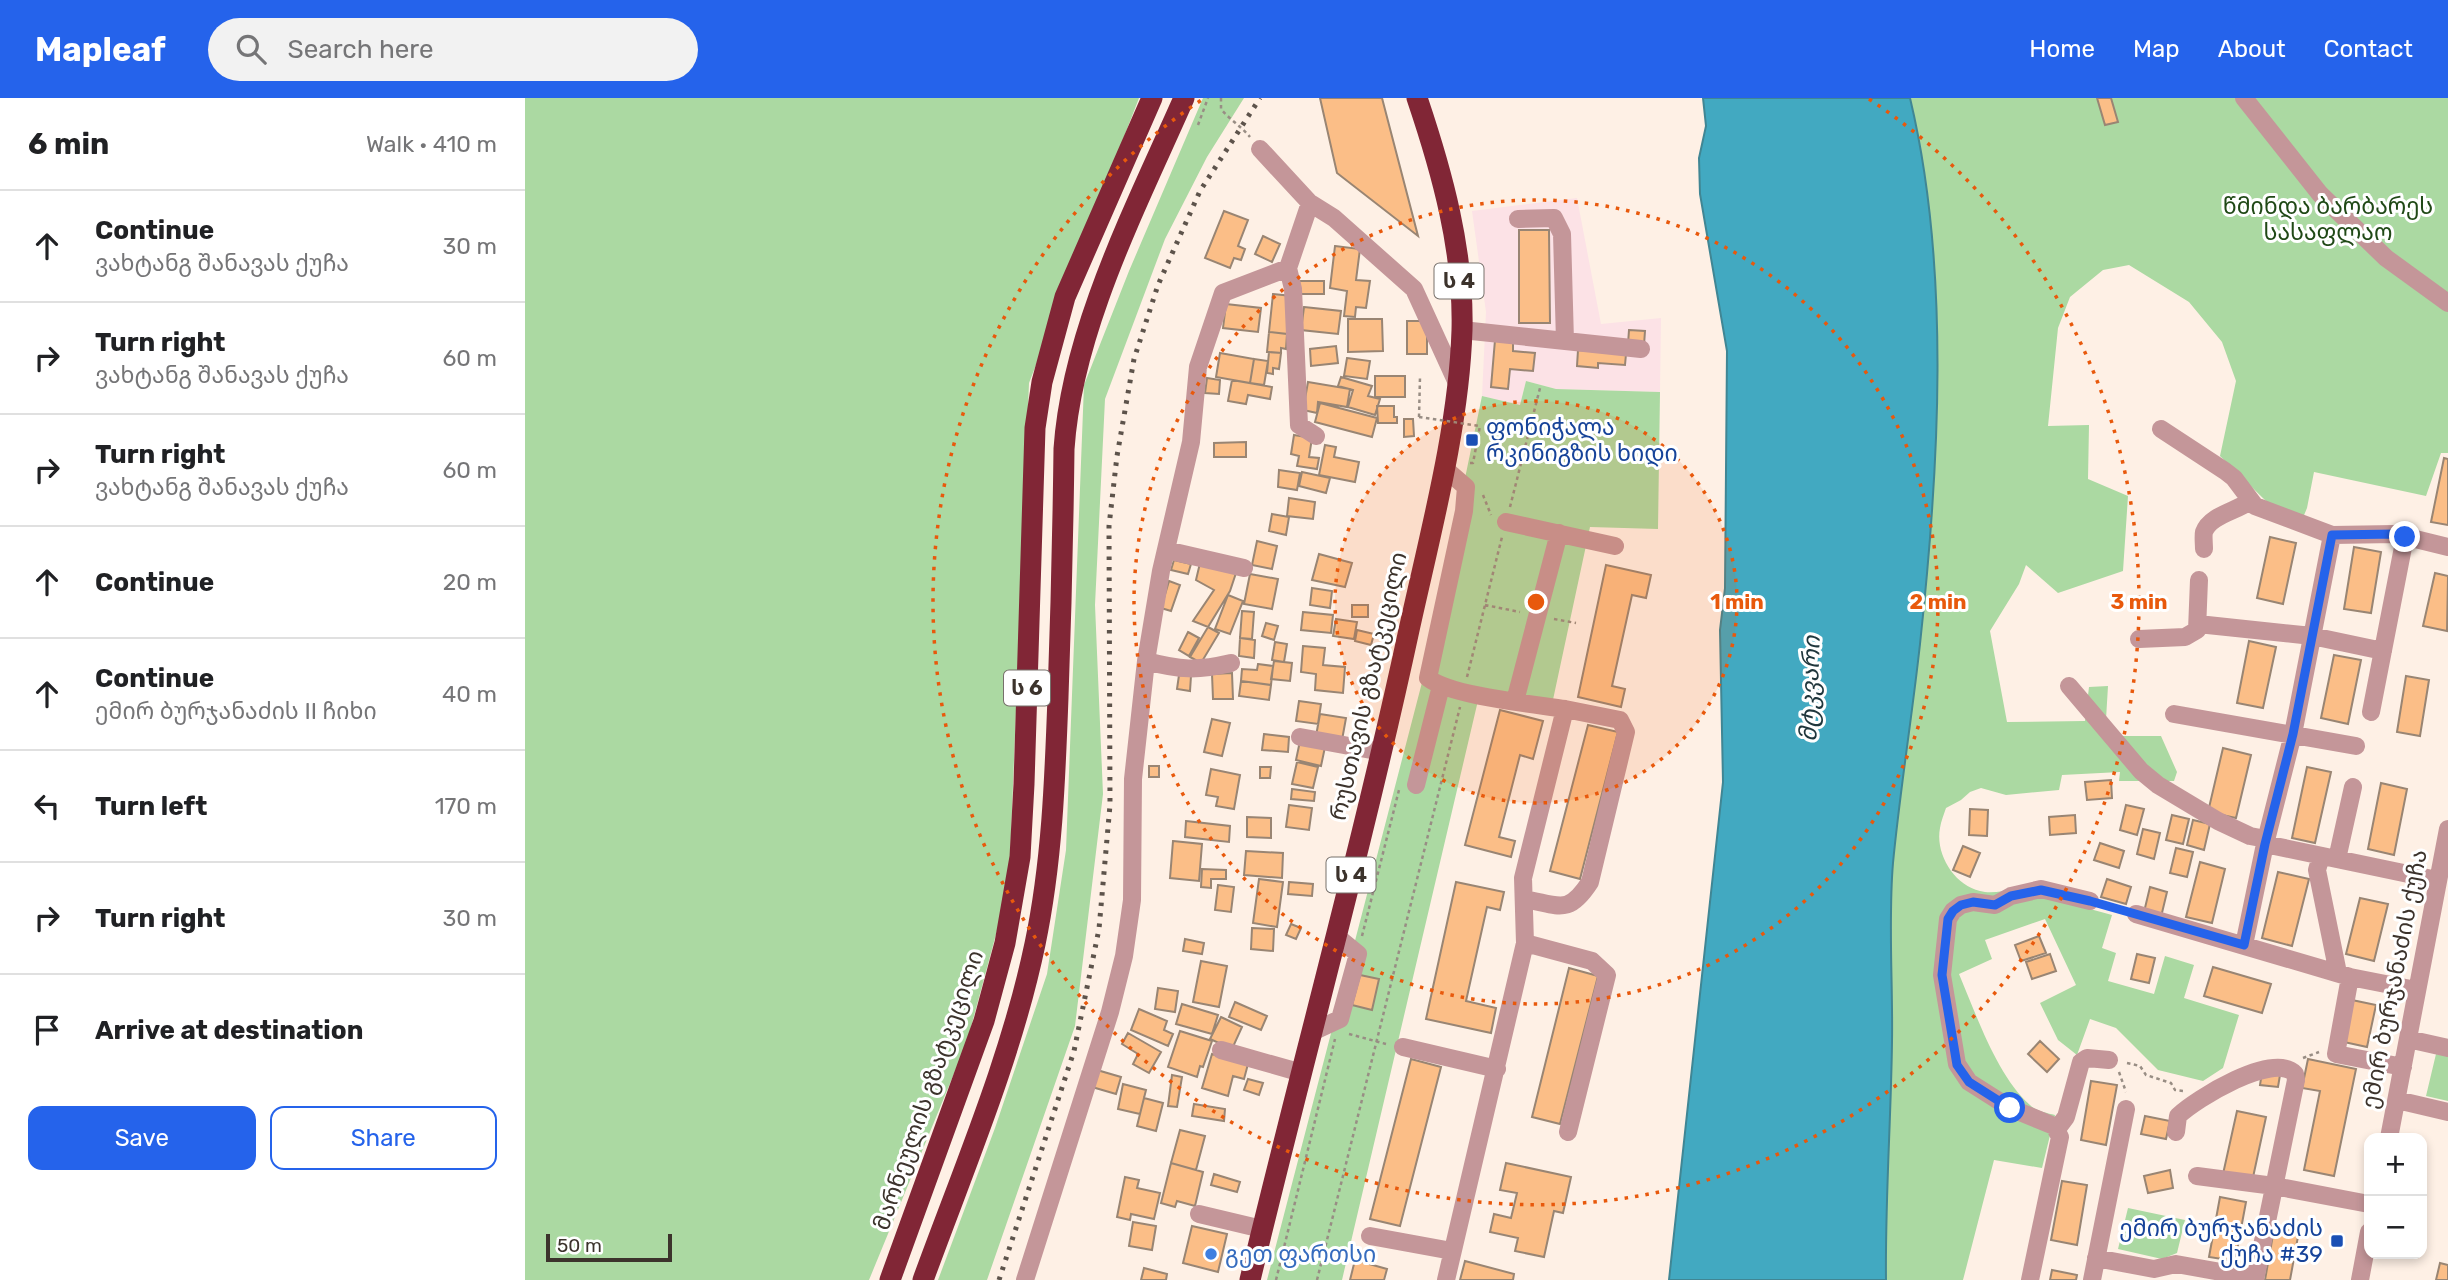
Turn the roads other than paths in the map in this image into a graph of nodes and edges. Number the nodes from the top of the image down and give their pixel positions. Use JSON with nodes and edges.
{"nodes":[{"id":1,"x":1152,"y":98,"type":"edge"},
{"id":2,"x":1417,"y":98,"type":"edge"},
{"id":3,"x":2244,"y":98,"type":"edge"},
{"id":4,"x":1200,"y":99,"type":"edge"},
{"id":5,"x":1261,"y":149,"type":"road end"},
{"id":6,"x":1310,"y":203,"type":"junction"},
{"id":7,"x":1518,"y":219,"type":"dead end"},
{"id":8,"x":1288,"y":268,"type":"junction"},
{"id":9,"x":2448,"y":303,"type":"edge"},
{"id":10,"x":1462,"y":330,"type":"junction"},
{"id":11,"x":1565,"y":341,"type":"junction"},
{"id":12,"x":1641,"y":349,"type":"dead end"},
{"id":13,"x":1457,"y":383,"type":"junction"},
{"id":14,"x":2161,"y":429,"type":"dead end"},
{"id":15,"x":1316,"y":436,"type":"dead end"},
{"id":16,"x":1444,"y":468,"type":"junction"},
{"id":17,"x":2250,"y":500,"type":"junction"},
{"id":18,"x":1498,"y":523,"type":"road end"},
{"id":19,"x":1559,"y":533,"type":"junction"},
{"id":20,"x":2332,"y":535,"type":"junction"},
{"id":21,"x":2405,"y":537,"type":"junction"},
{"id":22,"x":1615,"y":546,"type":"dead end"},
{"id":23,"x":2448,"y":547,"type":"edge"},
{"id":24,"x":2204,"y":549,"type":"dead end"},
{"id":25,"x":1166,"y":550,"type":"junction"},
{"id":26,"x":1244,"y":568,"type":"dead end"},
{"id":27,"x":2199,"y":580,"type":"dead end"},
{"id":28,"x":2198,"y":624,"type":"junction"},
{"id":29,"x":2312,"y":636,"type":"junction"},
{"id":30,"x":2139,"y":639,"type":"dead end"},
{"id":31,"x":2383,"y":651,"type":"junction"},
{"id":32,"x":1146,"y":661,"type":"junction"},
{"id":33,"x":1231,"y":663,"type":"dead end"},
{"id":34,"x":1441,"y":686,"type":"junction"},
{"id":35,"x":2069,"y":686,"type":"dead end"},
{"id":36,"x":1515,"y":701,"type":"junction"},
{"id":37,"x":1565,"y":709,"type":"junction"},
{"id":38,"x":2371,"y":712,"type":"dead end"},
{"id":39,"x":2174,"y":715,"type":"dead end"},
{"id":40,"x":2293,"y":734,"type":"junction"},
{"id":41,"x":1300,"y":737,"type":"dead end"},
{"id":42,"x":2356,"y":746,"type":"dead end"},
{"id":43,"x":1382,"y":752,"type":"junction"},
{"id":44,"x":1408,"y":784,"type":"road end"},
{"id":45,"x":2353,"y":787,"type":"dead end"},
{"id":46,"x":2448,"y":829,"type":"edge"},
{"id":47,"x":2265,"y":842,"type":"junction"},
{"id":48,"x":2329,"y":858,"type":"junction"},
{"id":49,"x":2437,"y":880,"type":"junction"},
{"id":50,"x":1524,"y":899,"type":"junction"},
{"id":51,"x":2090,"y":901,"type":"road end"},
{"id":52,"x":2136,"y":914,"type":"road end"},
{"id":53,"x":1336,"y":936,"type":"junction"},
{"id":54,"x":1525,"y":943,"type":"junction"},
{"id":55,"x":2244,"y":945,"type":"junction"},
{"id":56,"x":2344,"y":975,"type":"junction"},
{"id":57,"x":2416,"y":990,"type":"junction"},
{"id":58,"x":1312,"y":1032,"type":"junction"},
{"id":59,"x":2408,"y":1039,"type":"junction"},
{"id":60,"x":1403,"y":1047,"type":"road end"},
{"id":61,"x":2448,"y":1048,"type":"edge"},
{"id":62,"x":1221,"y":1050,"type":"dead end"},
{"id":63,"x":2109,"y":1060,"type":"road end"},
{"id":64,"x":2403,"y":1067,"type":"junction"},
{"id":65,"x":1497,"y":1069,"type":"junction"},
{"id":66,"x":1302,"y":1073,"type":"junction"},
{"id":67,"x":2397,"y":1100,"type":"junction"},
{"id":68,"x":2126,"y":1109,"type":"road end"},
{"id":69,"x":2448,"y":1112,"type":"edge"},
{"id":70,"x":2057,"y":1129,"type":"junction"},
{"id":71,"x":1568,"y":1132,"type":"dead end"},
{"id":72,"x":2176,"y":1132,"type":"dead end"},
{"id":73,"x":2390,"y":1133,"type":"edge"},
{"id":74,"x":2197,"y":1176,"type":"dead end"},
{"id":75,"x":2274,"y":1186,"type":"junction"},
{"id":76,"x":2364,"y":1203,"type":"edge"},
{"id":77,"x":1199,"y":1214,"type":"dead end"},
{"id":78,"x":1262,"y":1229,"type":"junction"},
{"id":79,"x":1370,"y":1236,"type":"dead end"},
{"id":80,"x":1452,"y":1251,"type":"junction"},
{"id":81,"x":2096,"y":1258,"type":"junction"},
{"id":82,"x":2364,"y":1259,"type":"edge"},
{"id":83,"x":2255,"y":1279,"type":"edge"},
{"id":84,"x":890,"y":1280,"type":"edge"},
{"id":85,"x":923,"y":1280,"type":"edge"},
{"id":86,"x":1025,"y":1280,"type":"edge"},
{"id":87,"x":1250,"y":1280,"type":"edge"},
{"id":88,"x":1446,"y":1280,"type":"edge"},
{"id":89,"x":2030,"y":1280,"type":"edge"},
{"id":90,"x":2092,"y":1280,"type":"edge"},
{"id":91,"x":2360,"y":1280,"type":"edge"}],
"edges":[{"from":1,"to":84,"type":"highway","name":"მარნეულის გზატკეცილი","number":"ს 6"},
{"from":2,"to":10,"type":"highway","name":"რუსთავის გზატკეცილი","number":"ს 4"},
{"from":3,"to":9,"type":"street"},
{"from":4,"to":85,"type":"highway","number":"ს 6"},
{"from":5,"to":6,"type":"street"},
{"from":6,"to":8,"type":"street"},
{"from":6,"to":13,"type":"street"},
{"from":7,"to":11,"type":"street"},
{"from":8,"to":15,"type":"street"},
{"from":8,"to":25,"type":"street"},
{"from":10,"to":11,"type":"street"},
{"from":10,"to":13,"type":"highway","name":"რუსთავის გზატკეცილი","number":"ს 4"},
{"from":11,"to":12,"type":"street"},
{"from":13,"to":16,"type":"highway","name":"რუსთავის გზატკეცილი","number":"ს 4"},
{"from":14,"to":17,"type":"street"},
{"from":16,"to":34,"type":"street"},
{"from":16,"to":43,"type":"highway","name":"რუსთავის გზატკეცილი","number":"ს 4"},
{"from":17,"to":20,"type":"street"},
{"from":17,"to":24,"type":"street"},
{"from":18,"to":19,"type":"street"},
{"from":19,"to":22,"type":"street"},
{"from":19,"to":36,"type":"street"},
{"from":20,"to":21,"type":"street"},
{"from":20,"to":29,"type":"street"},
{"from":21,"to":23,"type":"street"},
{"from":21,"to":31,"type":"street"},
{"from":25,"to":26,"type":"street"},
{"from":25,"to":32,"type":"street"},
{"from":27,"to":28,"type":"street"},
{"from":28,"to":29,"type":"street"},
{"from":28,"to":30,"type":"street"},
{"from":29,"to":31,"type":"street"},
{"from":29,"to":40,"type":"street"},
{"from":31,"to":38,"type":"street"},
{"from":32,"to":33,"type":"street"},
{"from":32,"to":86,"type":"street"},
{"from":34,"to":36,"type":"street"},
{"from":34,"to":44,"type":"street"},
{"from":35,"to":47,"type":"street"},
{"from":36,"to":37,"type":"street"},
{"from":37,"to":50,"type":"street"},
{"from":37,"to":50,"type":"street"},
{"from":39,"to":40,"type":"street"},
{"from":40,"to":42,"type":"street"},
{"from":40,"to":47,"type":"street"},
{"from":41,"to":43,"type":"street"},
{"from":43,"to":53,"type":"highway","name":"რუსთავის გზატკეცილი","number":"ს 4"},
{"from":45,"to":48,"type":"street"},
{"from":46,"to":49,"type":"street","name":"ემირ ბურჯანაძის ქუჩა"},
{"from":47,"to":48,"type":"street"},
{"from":47,"to":55,"type":"street"},
{"from":48,"to":49,"type":"street"},
{"from":48,"to":56,"type":"street"},
{"from":49,"to":57,"type":"street","name":"ემირ ბურჯანაძის ქუჩა"},
{"from":50,"to":54,"type":"street"},
{"from":51,"to":70,"type":"street"},
{"from":52,"to":55,"type":"street"},
{"from":53,"to":58,"type":"highway","name":"რუსთავის გზატკეცილი","number":"ს 4"},
{"from":53,"to":58,"type":"street"},
{"from":54,"to":65,"type":"street"},
{"from":54,"to":71,"type":"street"},
{"from":55,"to":56,"type":"street"},
{"from":56,"to":57,"type":"street"},
{"from":56,"to":64,"type":"street"},
{"from":57,"to":59,"type":"street","name":"ემირ ბურჯანაძის ქუჩა"},
{"from":58,"to":66,"type":"highway","name":"რუსთავის გზატკეცილი","number":"ს 4"},
{"from":59,"to":61,"type":"street"},
{"from":59,"to":64,"type":"street","name":"ემირ ბურჯანაძის ქუჩა"},
{"from":60,"to":65,"type":"street"},
{"from":62,"to":66,"type":"street"},
{"from":63,"to":70,"type":"street"},
{"from":64,"to":67,"type":"street","name":"ემირ ბურჯანაძის ქუჩა"},
{"from":65,"to":80,"type":"street"},
{"from":66,"to":78,"type":"highway","name":"რუსთავის გზატკეცილი","number":"ს 4"},
{"from":67,"to":69,"type":"street"},
{"from":67,"to":73,"type":"street","name":"ემირ ბურჯანაძის ქუჩა"},
{"from":68,"to":81,"type":"street"},
{"from":70,"to":89,"type":"street"},
{"from":72,"to":75,"type":"street"},
{"from":74,"to":75,"type":"street"},
{"from":75,"to":76,"type":"street"},
{"from":75,"to":83,"type":"street"},
{"from":77,"to":78,"type":"street"},
{"from":78,"to":87,"type":"highway","name":"რუსთავის გზატკეცილი","number":"ს 4"},
{"from":79,"to":80,"type":"street"},
{"from":80,"to":88,"type":"street"},
{"from":81,"to":83,"type":"street"},
{"from":81,"to":90,"type":"street"},
{"from":82,"to":91,"type":"street"}]}
